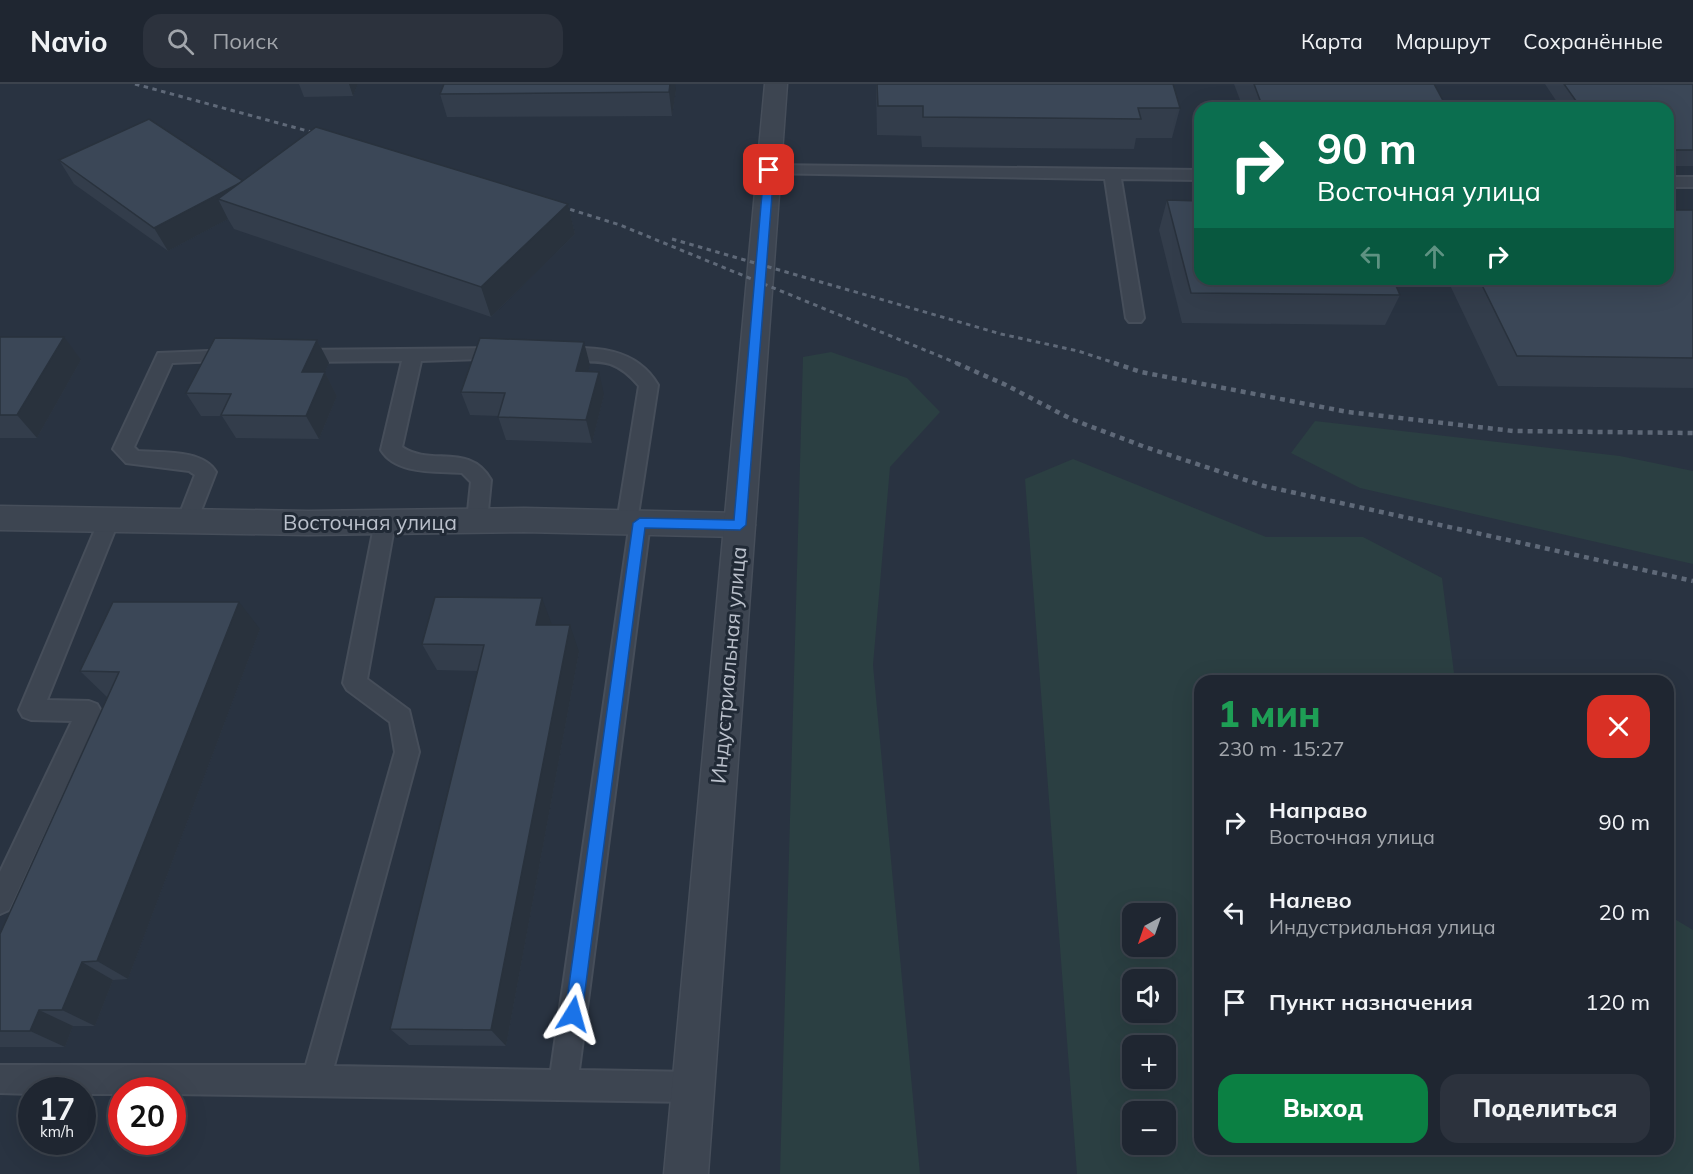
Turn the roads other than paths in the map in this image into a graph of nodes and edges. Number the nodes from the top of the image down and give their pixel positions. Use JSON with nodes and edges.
{"nodes":[{"id":1,"x":776,"y":84,"type":"edge"},
{"id":2,"x":769,"y":170,"type":"junction"},
{"id":3,"x":1112,"y":174,"type":"junction"},
{"id":4,"x":1194,"y":176,"type":"edge"},
{"id":5,"x":1674,"y":182,"type":"edge"},
{"id":6,"x":1693,"y":182,"type":"edge"},
{"id":7,"x":1135,"y":318,"type":"dead end"},
{"id":8,"x":413,"y":355,"type":"junction"},
{"id":9,"x":0,"y":518,"type":"edge"},
{"id":10,"x":108,"y":520,"type":"junction"},
{"id":11,"x":187,"y":521,"type":"junction"},
{"id":12,"x":477,"y":521,"type":"junction"},
{"id":13,"x":385,"y":522,"type":"junction"},
{"id":14,"x":633,"y":523,"type":"junction"},
{"id":15,"x":740,"y":525,"type":"junction"},
{"id":16,"x":0,"y":901,"type":"edge"},
{"id":17,"x":0,"y":1079,"type":"edge"},
{"id":18,"x":316,"y":1080,"type":"junction"},
{"id":19,"x":563,"y":1085,"type":"junction"},
{"id":20,"x":693,"y":1087,"type":"junction"},
{"id":21,"x":686,"y":1174,"type":"edge"}],
"edges":[{"from":1,"to":2,"type":"street","name":"Индустриальная улица"},
{"from":2,"to":3,"type":"lane"},
{"from":2,"to":15,"type":"street","name":"Индустриальная улица"},
{"from":3,"to":4,"type":"lane"},
{"from":3,"to":7,"type":"lane"},
{"from":5,"to":6,"type":"lane"},
{"from":8,"to":11,"type":"lane"},
{"from":8,"to":12,"type":"lane"},
{"from":8,"to":14,"type":"lane"},
{"from":9,"to":10,"type":"street","name":"Восточная улица"},
{"from":10,"to":11,"type":"street","name":"Восточная улица"},
{"from":10,"to":16,"type":"lane"},
{"from":11,"to":13,"type":"street","name":"Восточная улица"},
{"from":12,"to":13,"type":"street","name":"Восточная улица"},
{"from":12,"to":14,"type":"street","name":"Восточная улица"},
{"from":13,"to":18,"type":"lane"},
{"from":14,"to":15,"type":"street","name":"Восточная улица"},
{"from":14,"to":19,"type":"lane"},
{"from":15,"to":20,"type":"street","name":"Индустриальная улица"},
{"from":17,"to":18,"type":"lane"},
{"from":18,"to":19,"type":"lane"},
{"from":19,"to":20,"type":"lane"},
{"from":20,"to":21,"type":"street","name":"Индустриальная улица"}]}
